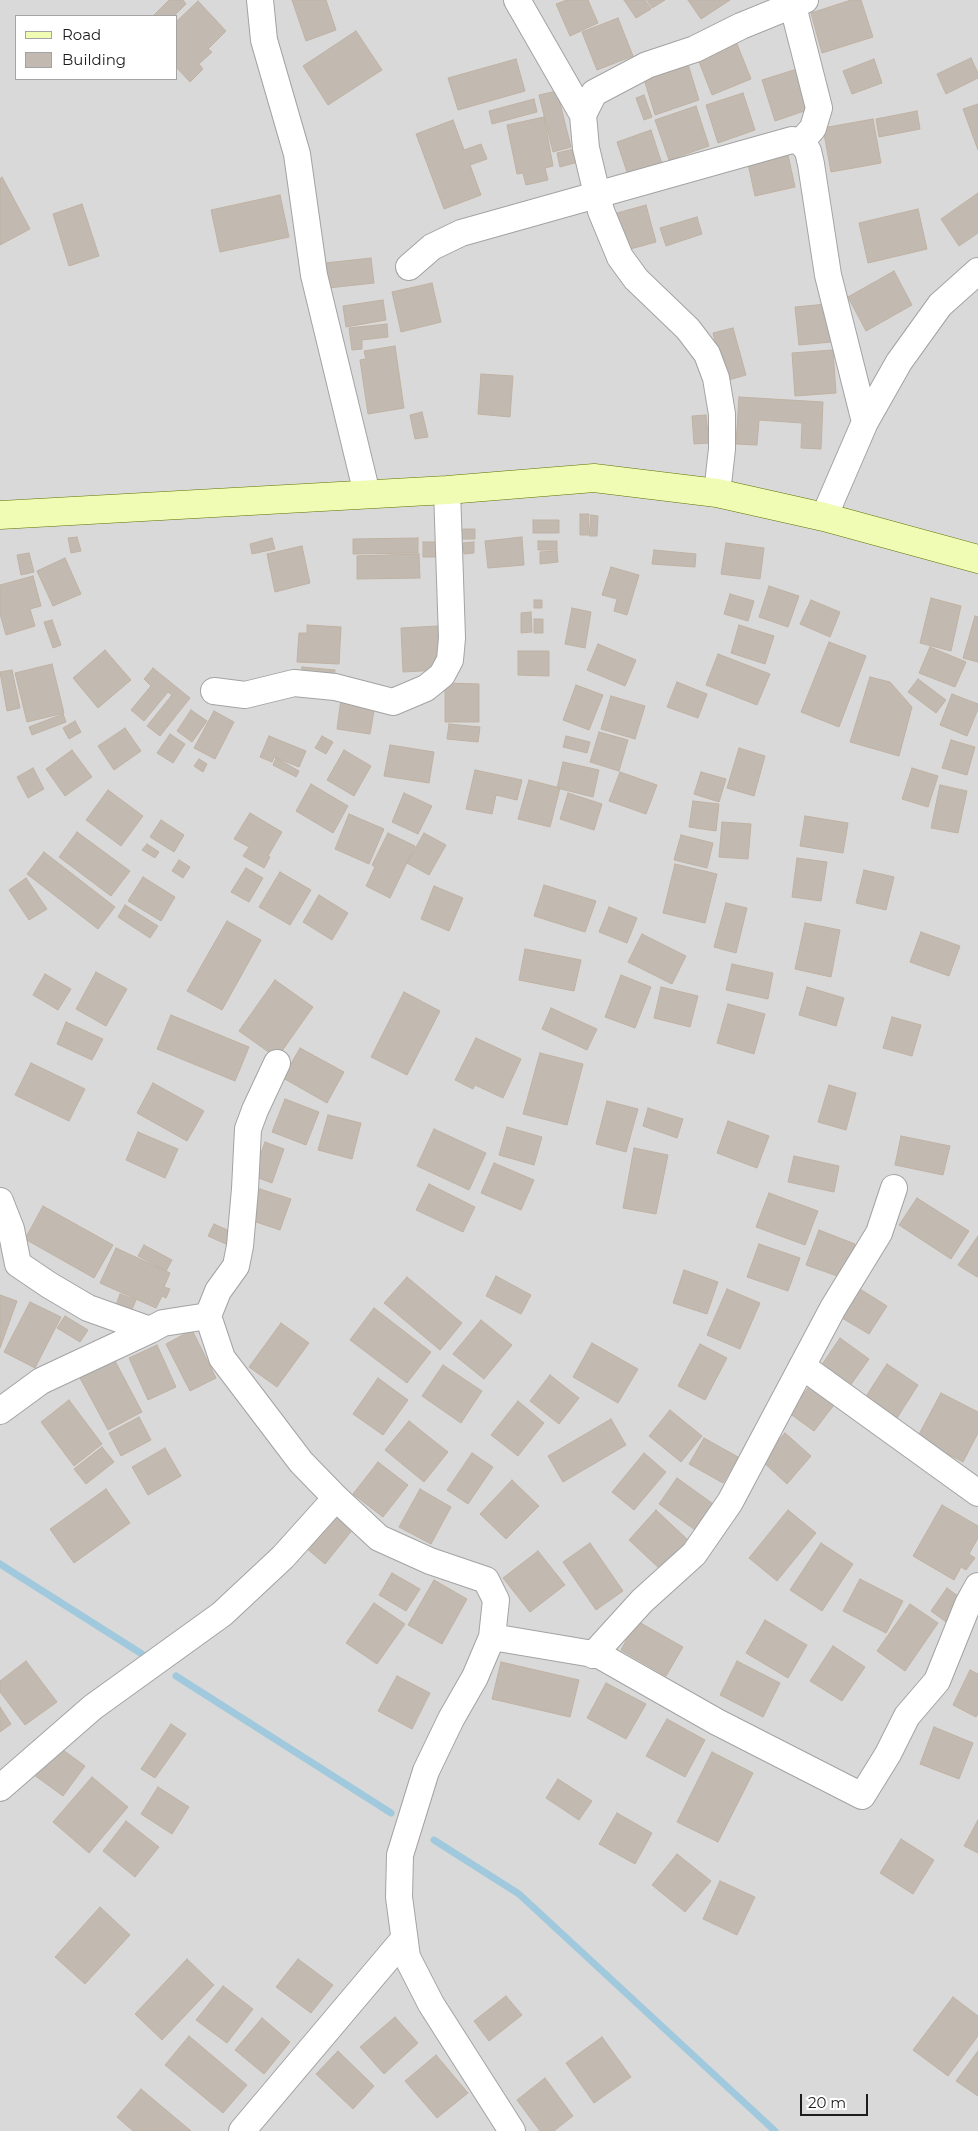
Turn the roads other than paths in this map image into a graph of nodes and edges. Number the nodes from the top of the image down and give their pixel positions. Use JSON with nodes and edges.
{"nodes":[{"id":1,"x":260,"y":0,"type":"edge"},
{"id":2,"x":517,"y":0,"type":"edge"},
{"id":3,"x":799,"y":3,"type":"edge"},
{"id":4,"x":583,"y":116,"type":"junction"},
{"id":5,"x":801,"y":142,"type":"junction"},
{"id":6,"x":597,"y":196,"type":"junction"},
{"id":7,"x":409,"y":267,"type":"dead end"},
{"id":8,"x":978,"y":271,"type":"edge"},
{"id":9,"x":866,"y":422,"type":"junction"},
{"id":10,"x":447,"y":490,"type":"junction"},
{"id":11,"x":717,"y":493,"type":"junction"},
{"id":12,"x":367,"y":494,"type":"junction"},
{"id":13,"x":0,"y":515,"type":"edge"},
{"id":14,"x":824,"y":517,"type":"junction"},
{"id":15,"x":976,"y":554,"type":"edge"},
{"id":16,"x":214,"y":691,"type":"dead end"},
{"id":17,"x":277,"y":1063,"type":"dead end"},
{"id":18,"x":894,"y":1188,"type":"dead end"},
{"id":19,"x":0,"y":1201,"type":"edge"},
{"id":20,"x":9,"y":1268,"type":"edge"},
{"id":21,"x":208,"y":1316,"type":"junction"},
{"id":22,"x":150,"y":1330,"type":"junction"},
{"id":23,"x":802,"y":1366,"type":"junction"},
{"id":24,"x":0,"y":1411,"type":"edge"},
{"id":25,"x":978,"y":1493,"type":"edge"},
{"id":26,"x":336,"y":1498,"type":"junction"},
{"id":27,"x":978,"y":1586,"type":"edge"},
{"id":28,"x":492,"y":1637,"type":"junction"},
{"id":29,"x":593,"y":1655,"type":"junction"},
{"id":30,"x":0,"y":1788,"type":"edge"},
{"id":31,"x":404,"y":1939,"type":"junction"},
{"id":32,"x":242,"y":2131,"type":"edge"},
{"id":33,"x":512,"y":2131,"type":"edge"}],
"edges":[{"from":1,"to":12,"type":"street"},
{"from":2,"to":4,"type":"street"},
{"from":3,"to":4,"type":"street"},
{"from":3,"to":5,"type":"street"},
{"from":4,"to":6,"type":"street"},
{"from":5,"to":6,"type":"street"},
{"from":5,"to":9,"type":"street"},
{"from":6,"to":7,"type":"street"},
{"from":6,"to":11,"type":"street"},
{"from":8,"to":9,"type":"street"},
{"from":9,"to":14,"type":"street"},
{"from":10,"to":11,"type":"main road"},
{"from":10,"to":12,"type":"main road"},
{"from":10,"to":16,"type":"street"},
{"from":11,"to":14,"type":"main road"},
{"from":12,"to":13,"type":"main road"},
{"from":14,"to":15,"type":"main road"},
{"from":17,"to":21,"type":"street"},
{"from":18,"to":23,"type":"street"},
{"from":19,"to":20,"type":"street"},
{"from":20,"to":22,"type":"street"},
{"from":21,"to":22,"type":"street"},
{"from":21,"to":26,"type":"street"},
{"from":22,"to":24,"type":"street"},
{"from":23,"to":25,"type":"street"},
{"from":23,"to":29,"type":"street"},
{"from":26,"to":28,"type":"street"},
{"from":26,"to":30,"type":"street"},
{"from":27,"to":29,"type":"street"},
{"from":28,"to":29,"type":"street"},
{"from":28,"to":31,"type":"street"},
{"from":31,"to":32,"type":"street"},
{"from":31,"to":33,"type":"street"}]}
